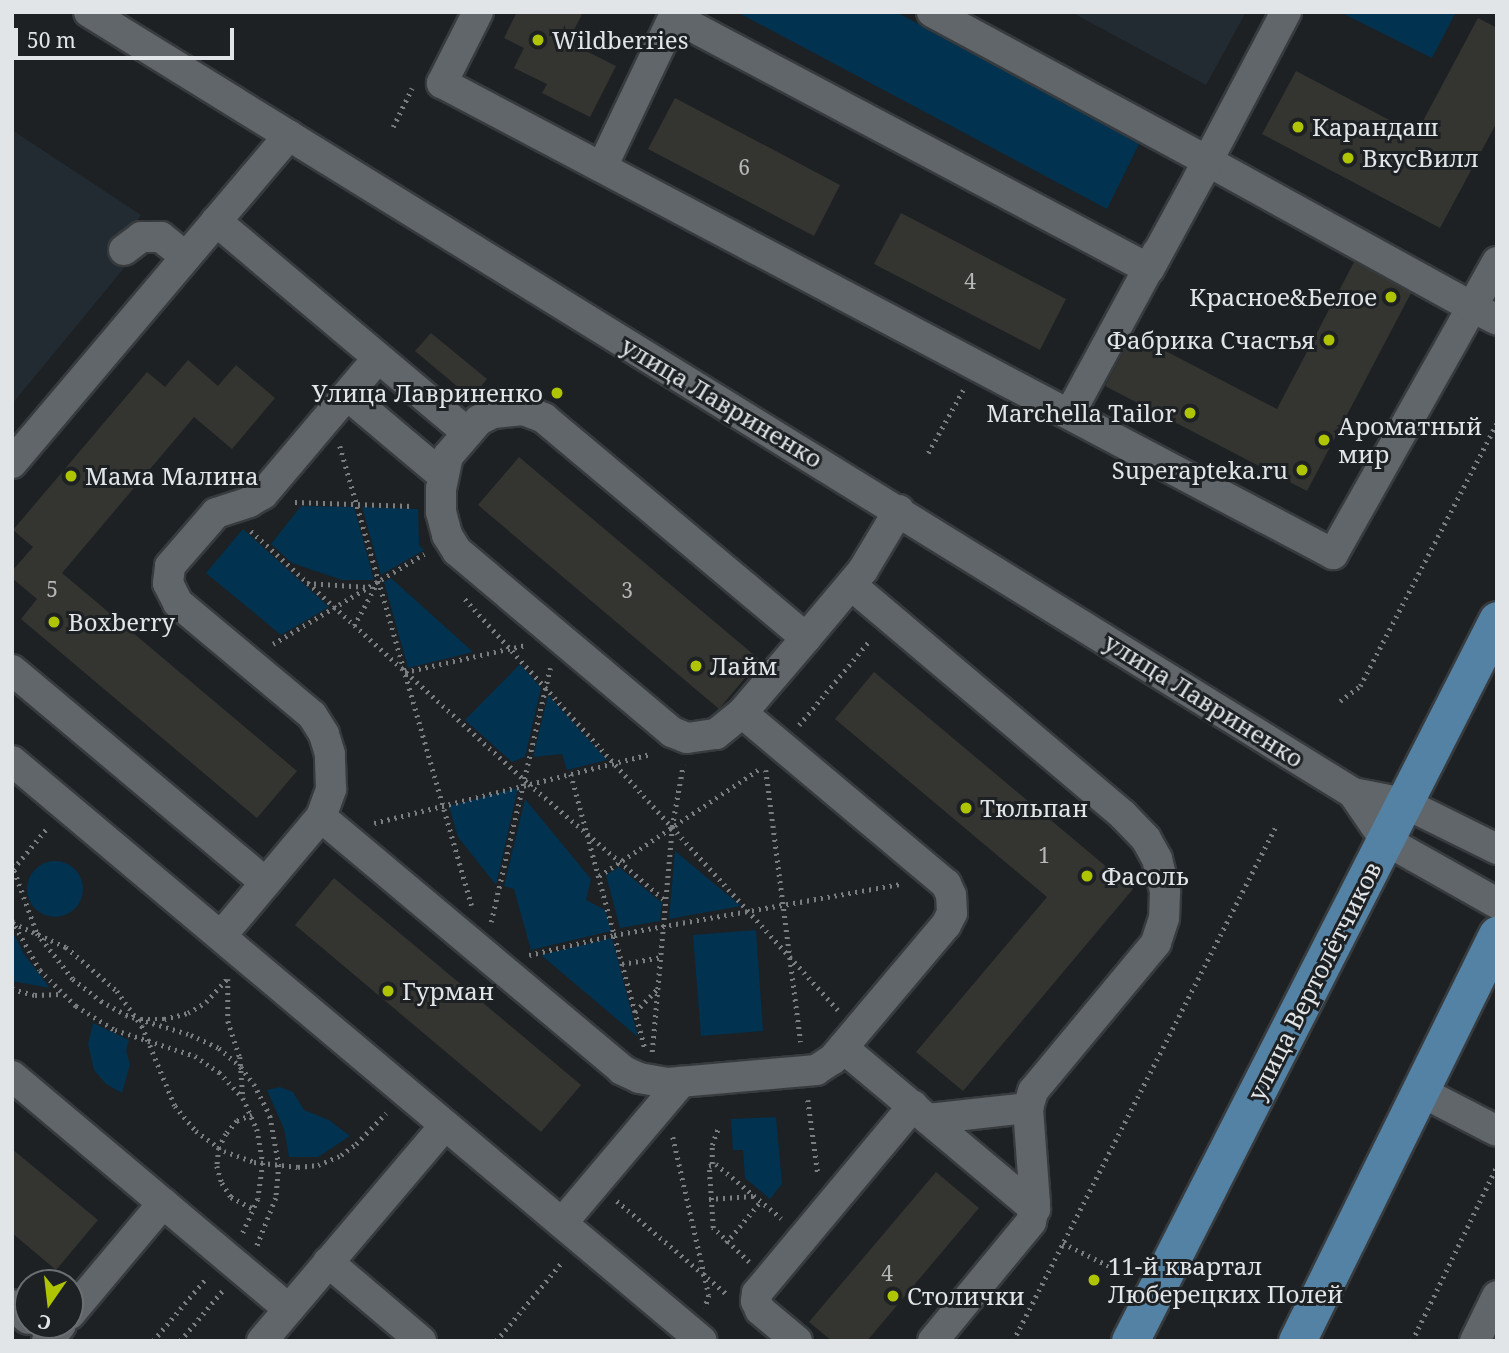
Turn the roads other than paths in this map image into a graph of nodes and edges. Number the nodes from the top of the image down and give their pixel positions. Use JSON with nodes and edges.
{"nodes":[{"id":1,"x":89,"y":12,"type":"edge"},
{"id":2,"x":478,"y":12,"type":"edge"},
{"id":3,"x":932,"y":12,"type":"edge"},
{"id":4,"x":1286,"y":12,"type":"edge"},
{"id":5,"x":675,"y":15,"type":"edge"},
{"id":6,"x":289,"y":135,"type":"junction"},
{"id":7,"x":1208,"y":161,"type":"junction"},
{"id":8,"x":603,"y":165,"type":"junction"},
{"id":9,"x":216,"y":221,"type":"junction"},
{"id":10,"x":124,"y":250,"type":"dead end"},
{"id":11,"x":186,"y":257,"type":"junction"},
{"id":12,"x":1497,"y":262,"type":"edge"},
{"id":13,"x":1149,"y":268,"type":"junction"},
{"id":14,"x":1485,"y":313,"type":"edge"},
{"id":15,"x":379,"y":358,"type":"junction"},
{"id":16,"x":339,"y":405,"type":"junction"},
{"id":17,"x":1070,"y":413,"type":"junction"},
{"id":18,"x":467,"y":432,"type":"junction"},
{"id":19,"x":12,"y":463,"type":"edge"},
{"id":20,"x":442,"y":475,"type":"junction"},
{"id":21,"x":899,"y":510,"type":"junction"},
{"id":22,"x":851,"y":585,"type":"junction"},
{"id":23,"x":1497,"y":620,"type":"edge"},
{"id":24,"x":806,"y":638,"type":"junction"},
{"id":25,"x":12,"y":670,"type":"edge"},
{"id":26,"x":742,"y":713,"type":"junction"},
{"id":27,"x":12,"y":761,"type":"edge"},
{"id":28,"x":1353,"y":793,"type":"junction"},
{"id":29,"x":1404,"y":803,"type":"junction"},
{"id":30,"x":329,"y":825,"type":"junction"},
{"id":31,"x":1385,"y":840,"type":"junction"},
{"id":32,"x":1497,"y":849,"type":"edge"},
{"id":33,"x":265,"y":883,"type":"junction"},
{"id":34,"x":1497,"y":903,"type":"edge"},
{"id":35,"x":1497,"y":935,"type":"edge"},
{"id":36,"x":221,"y":936,"type":"junction"},
{"id":37,"x":850,"y":1039,"type":"junction"},
{"id":38,"x":12,"y":1076,"type":"edge"},
{"id":39,"x":661,"y":1083,"type":"junction"},
{"id":40,"x":1418,"y":1090,"type":"junction"},
{"id":41,"x":1028,"y":1108,"type":"junction"},
{"id":42,"x":920,"y":1113,"type":"junction"},
{"id":43,"x":445,"y":1125,"type":"junction"},
{"id":44,"x":1497,"y":1131,"type":"edge"},
{"id":45,"x":163,"y":1203,"type":"junction"},
{"id":46,"x":1035,"y":1209,"type":"junction"},
{"id":47,"x":572,"y":1231,"type":"junction"},
{"id":48,"x":328,"y":1262,"type":"junction"},
{"id":49,"x":1497,"y":1296,"type":"edge"},
{"id":50,"x":84,"y":1297,"type":"edge"},
{"id":51,"x":289,"y":1310,"type":"junction"},
{"id":52,"x":695,"y":1335,"type":"edge"},
{"id":53,"x":262,"y":1341,"type":"edge"},
{"id":54,"x":421,"y":1341,"type":"edge"},
{"id":55,"x":797,"y":1341,"type":"edge"},
{"id":56,"x":933,"y":1341,"type":"edge"},
{"id":57,"x":1130,"y":1341,"type":"edge"},
{"id":58,"x":1297,"y":1341,"type":"edge"},
{"id":59,"x":1475,"y":1341,"type":"edge"}],
"edges":[{"from":1,"to":6,"type":"street","name":"улица Лавриненко"},
{"from":2,"to":8,"type":"street"},
{"from":3,"to":7,"type":"street"},
{"from":4,"to":7,"type":"street"},
{"from":5,"to":8,"type":"street"},
{"from":5,"to":13,"type":"street"},
{"from":6,"to":9,"type":"street"},
{"from":6,"to":21,"type":"street","name":"улица Лавриненко"},
{"from":7,"to":13,"type":"street"},
{"from":7,"to":14,"type":"street"},
{"from":8,"to":17,"type":"street"},
{"from":9,"to":11,"type":"street"},
{"from":9,"to":15,"type":"street"},
{"from":10,"to":11,"type":"street"},
{"from":11,"to":19,"type":"street"},
{"from":12,"to":14,"type":"street"},
{"from":13,"to":17,"type":"street"},
{"from":14,"to":17,"type":"street"},
{"from":15,"to":16,"type":"street"},
{"from":15,"to":18,"type":"street"},
{"from":16,"to":20,"type":"street"},
{"from":16,"to":30,"type":"street"},
{"from":18,"to":20,"type":"street"},
{"from":18,"to":24,"type":"street"},
{"from":20,"to":26,"type":"street"},
{"from":21,"to":22,"type":"street"},
{"from":21,"to":28,"type":"street","name":"улица Лавриненко"},
{"from":22,"to":24,"type":"street"},
{"from":22,"to":41,"type":"street"},
{"from":23,"to":29,"type":"main road","name":"улица Вертолётчиков"},
{"from":24,"to":26,"type":"street"},
{"from":25,"to":33,"type":"street"},
{"from":26,"to":37,"type":"street"},
{"from":27,"to":36,"type":"street"},
{"from":28,"to":29,"type":"street","name":"улица Лавриненко"},
{"from":28,"to":31,"type":"street","name":"улица Лавриненко"},
{"from":29,"to":31,"type":"main road","name":"улица Вертолётчиков"},
{"from":29,"to":32,"type":"street","name":"улица Лавриненко"},
{"from":30,"to":33,"type":"street"},
{"from":30,"to":39,"type":"street"},
{"from":31,"to":34,"type":"street"},
{"from":31,"to":57,"type":"main road","name":"улица Вертолётчиков"},
{"from":33,"to":36,"type":"street"},
{"from":35,"to":40,"type":"main road"},
{"from":36,"to":43,"type":"street"},
{"from":37,"to":39,"type":"street"},
{"from":37,"to":42,"type":"street"},
{"from":38,"to":45,"type":"street"},
{"from":39,"to":47,"type":"street"},
{"from":40,"to":44,"type":"street"},
{"from":40,"to":58,"type":"main road"},
{"from":41,"to":42,"type":"street"},
{"from":41,"to":46,"type":"street"},
{"from":42,"to":46,"type":"street"},
{"from":42,"to":55,"type":"street"},
{"from":43,"to":47,"type":"street"},
{"from":43,"to":48,"type":"street"},
{"from":45,"to":50,"type":"street"},
{"from":45,"to":51,"type":"street"},
{"from":46,"to":56,"type":"street"},
{"from":47,"to":52,"type":"street"},
{"from":48,"to":51,"type":"street"},
{"from":48,"to":54,"type":"street"},
{"from":49,"to":59,"type":"street"},
{"from":51,"to":53,"type":"street"}]}
